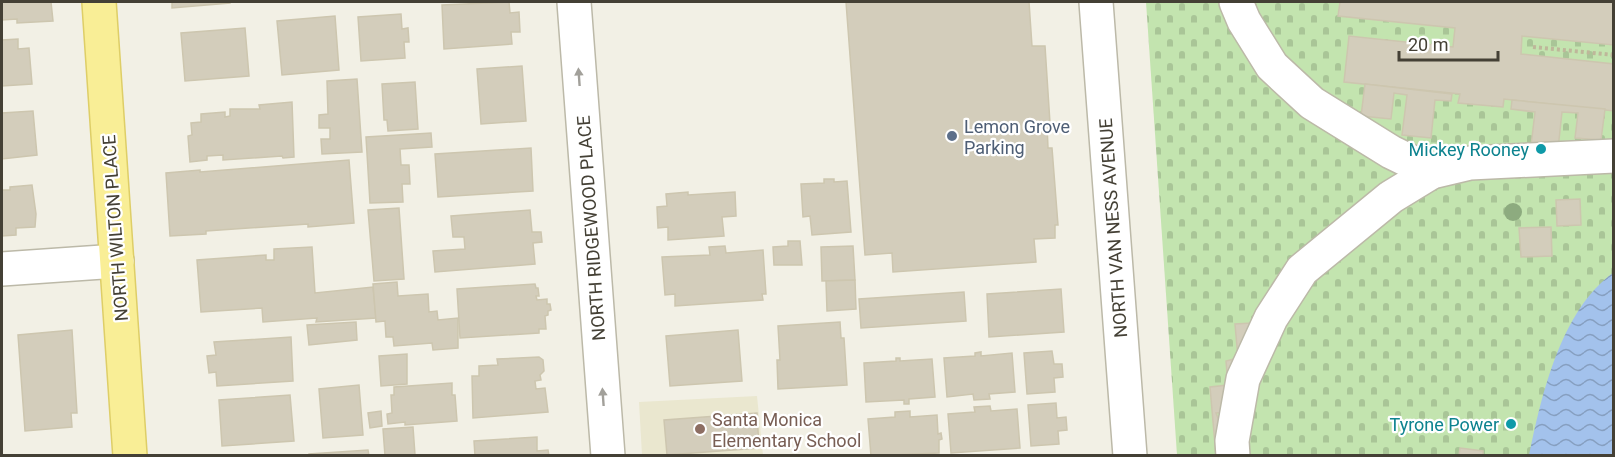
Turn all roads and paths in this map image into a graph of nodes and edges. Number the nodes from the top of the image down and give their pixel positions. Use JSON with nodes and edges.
{"nodes":[{"id":1,"x":99,"y":2,"type":"edge"},
{"id":2,"x":574,"y":2,"type":"edge"},
{"id":3,"x":1096,"y":2,"type":"edge"},
{"id":4,"x":1236,"y":2,"type":"edge"},
{"id":5,"x":1533,"y":47,"type":"dead end"},
{"id":6,"x":1614,"y":55,"type":"edge"},
{"id":7,"x":1614,"y":156,"type":"edge"},
{"id":8,"x":1432,"y":172,"type":"junction"},
{"id":9,"x":117,"y":261,"type":"junction"},
{"id":10,"x":2,"y":269,"type":"edge"},
{"id":11,"x":1232,"y":448,"type":"edge"},
{"id":12,"x":130,"y":456,"type":"edge"},
{"id":13,"x":608,"y":456,"type":"edge"},
{"id":14,"x":1130,"y":456,"type":"edge"}],
"edges":[{"from":1,"to":9,"type":"main road","name":"NORTH WILTON PLACE"},
{"from":13,"to":2,"type":"street","name":"NORTH RIDGEWOOD PLACE","one_way":true},
{"from":3,"to":14,"type":"street","name":"NORTH VAN NESS AVENUE"},
{"from":4,"to":8,"type":"street"},
{"from":5,"to":6,"type":"path"},
{"from":7,"to":8,"type":"street"},
{"from":8,"to":11,"type":"street"},
{"from":9,"to":10,"type":"street"},
{"from":9,"to":12,"type":"main road","name":"NORTH WILTON PLACE"}]}
